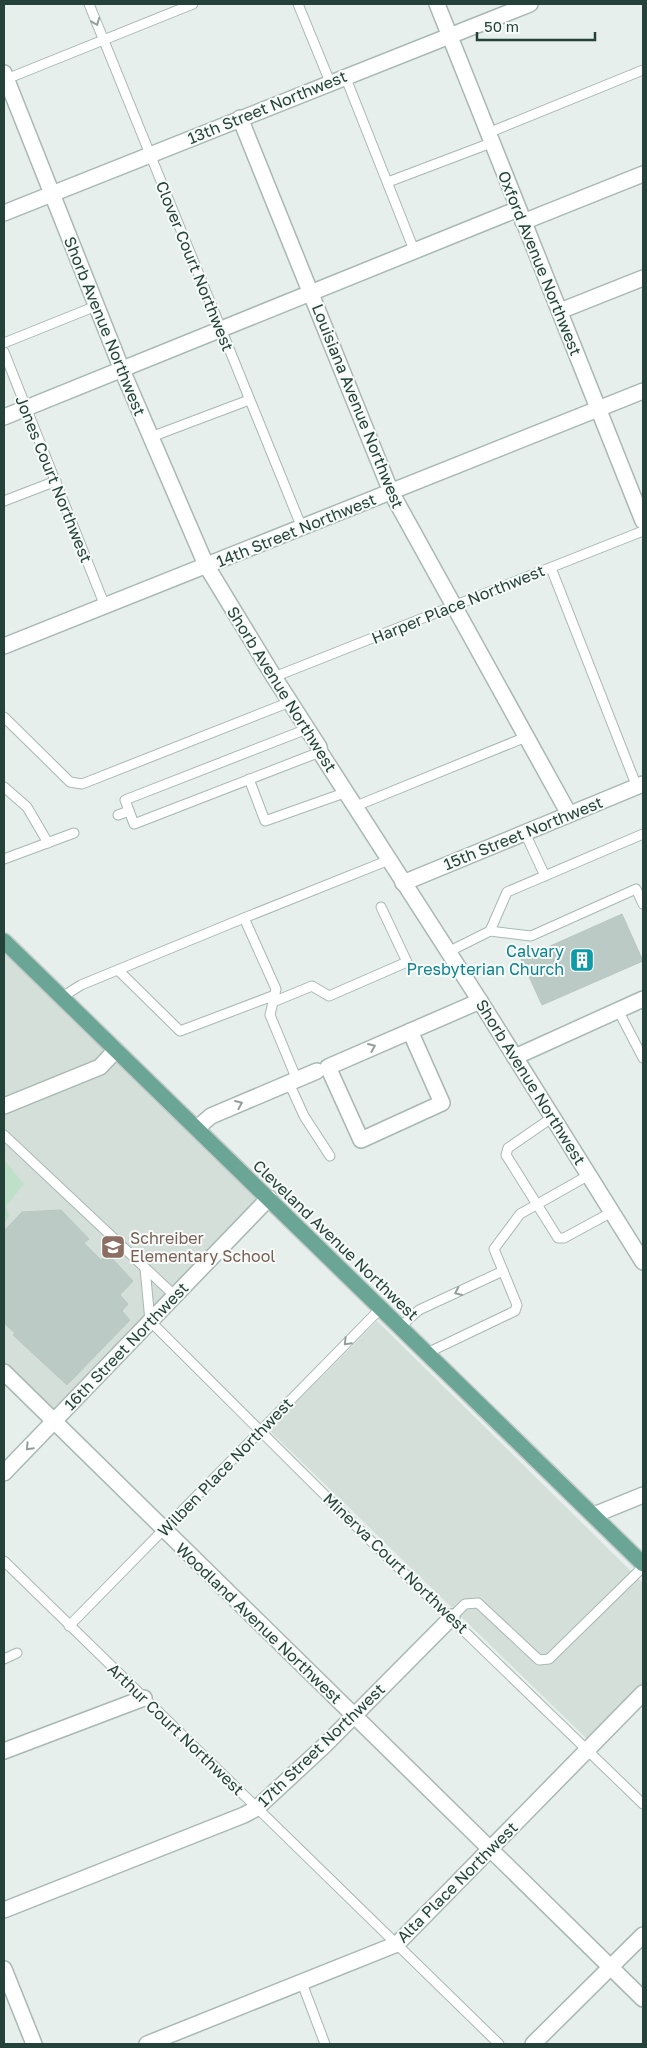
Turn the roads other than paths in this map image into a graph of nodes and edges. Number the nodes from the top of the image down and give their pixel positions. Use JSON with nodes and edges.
{"nodes":[{"id":1,"x":89,"y":4,"type":"edge"},
{"id":2,"x":193,"y":4,"type":"edge"},
{"id":3,"x":298,"y":4,"type":"edge"},
{"id":4,"x":437,"y":4,"type":"edge"},
{"id":5,"x":530,"y":4,"type":"edge"},
{"id":6,"x":450,"y":35,"type":"junction"},
{"id":7,"x":104,"y":39,"type":"junction"},
{"id":8,"x":643,"y":70,"type":"edge"},
{"id":9,"x":345,"y":76,"type":"junction"},
{"id":10,"x":4,"y":77,"type":"edge"},
{"id":11,"x":330,"y":82,"type":"junction"},
{"id":12,"x":240,"y":118,"type":"junction"},
{"id":13,"x":489,"y":138,"type":"junction"},
{"id":14,"x":149,"y":154,"type":"junction"},
{"id":15,"x":643,"y":174,"type":"edge"},
{"id":16,"x":388,"y":182,"type":"junction"},
{"id":17,"x":52,"y":193,"type":"junction"},
{"id":18,"x":4,"y":213,"type":"edge"},
{"id":19,"x":521,"y":216,"type":"junction"},
{"id":20,"x":414,"y":250,"type":"junction"},
{"id":21,"x":643,"y":278,"type":"edge"},
{"id":22,"x":311,"y":293,"type":"junction"},
{"id":23,"x":96,"y":306,"type":"junction"},
{"id":24,"x":560,"y":312,"type":"junction"},
{"id":25,"x":220,"y":331,"type":"junction"},
{"id":26,"x":4,"y":343,"type":"edge"},
{"id":27,"x":4,"y":352,"type":"edge"},
{"id":28,"x":122,"y":370,"type":"junction"},
{"id":29,"x":643,"y":391,"type":"edge"},
{"id":30,"x":249,"y":400,"type":"junction"},
{"id":31,"x":26,"y":408,"type":"junction"},
{"id":32,"x":598,"y":409,"type":"junction"},
{"id":33,"x":4,"y":417,"type":"edge"},
{"id":34,"x":151,"y":437,"type":"junction"},
{"id":35,"x":56,"y":481,"type":"junction"},
{"id":36,"x":390,"y":492,"type":"junction"},
{"id":37,"x":4,"y":501,"type":"edge"},
{"id":38,"x":643,"y":521,"type":"edge"},
{"id":39,"x":302,"y":528,"type":"junction"},
{"id":40,"x":643,"y":531,"type":"edge"},
{"id":41,"x":206,"y":565,"type":"junction"},
{"id":42,"x":551,"y":568,"type":"junction"},
{"id":43,"x":105,"y":606,"type":"junction"},
{"id":44,"x":452,"y":607,"type":"junction"},
{"id":45,"x":4,"y":646,"type":"edge"},
{"id":46,"x":274,"y":677,"type":"junction"},
{"id":47,"x":290,"y":702,"type":"junction"},
{"id":48,"x":4,"y":717,"type":"edge"},
{"id":49,"x":307,"y":729,"type":"junction"},
{"id":50,"x":526,"y":737,"type":"junction"},
{"id":51,"x":320,"y":752,"type":"junction"},
{"id":52,"x":249,"y":779,"type":"junction"},
{"id":53,"x":640,"y":785,"type":"edge"},
{"id":54,"x":4,"y":787,"type":"edge"},
{"id":55,"x":347,"y":792,"type":"junction"},
{"id":56,"x":356,"y":806,"type":"junction"},
{"id":57,"x":129,"y":811,"type":"junction"},
{"id":58,"x":569,"y":814,"type":"junction"},
{"id":59,"x":118,"y":816,"type":"dead end"},
{"id":60,"x":74,"y":833,"type":"dead end"},
{"id":61,"x":525,"y":833,"type":"junction"},
{"id":62,"x":643,"y":834,"type":"edge"},
{"id":63,"x":48,"y":843,"type":"junction"},
{"id":64,"x":4,"y":859,"type":"edge"},
{"id":65,"x":389,"y":860,"type":"junction"},
{"id":66,"x":545,"y":876,"type":"junction"},
{"id":67,"x":403,"y":883,"type":"junction"},
{"id":68,"x":643,"y":904,"type":"edge"},
{"id":69,"x":381,"y":907,"type":"dead end"},
{"id":70,"x":244,"y":918,"type":"junction"},
{"id":71,"x":490,"y":931,"type":"junction"},
{"id":72,"x":4,"y":941,"type":"edge"},
{"id":73,"x":448,"y":952,"type":"junction"},
{"id":74,"x":118,"y":970,"type":"junction"},
{"id":75,"x":62,"y":997,"type":"junction"},
{"id":76,"x":274,"y":998,"type":"junction"},
{"id":77,"x":643,"y":999,"type":"edge"},
{"id":78,"x":480,"y":1001,"type":"junction"},
{"id":79,"x":618,"y":1010,"type":"junction"},
{"id":80,"x":410,"y":1031,"type":"junction"},
{"id":81,"x":116,"y":1050,"type":"junction"},
{"id":82,"x":515,"y":1057,"type":"junction"},
{"id":83,"x":643,"y":1058,"type":"edge"},
{"id":84,"x":322,"y":1069,"type":"junction"},
{"id":85,"x":293,"y":1081,"type":"junction"},
{"id":86,"x":4,"y":1106,"type":"edge"},
{"id":87,"x":553,"y":1117,"type":"junction"},
{"id":88,"x":198,"y":1128,"type":"junction"},
{"id":89,"x":4,"y":1135,"type":"edge"},
{"id":90,"x":330,"y":1156,"type":"dead end"},
{"id":91,"x":589,"y":1175,"type":"junction"},
{"id":92,"x":269,"y":1198,"type":"junction"},
{"id":93,"x":538,"y":1204,"type":"junction"},
{"id":94,"x":612,"y":1212,"type":"junction"},
{"id":95,"x":643,"y":1262,"type":"edge"},
{"id":96,"x":146,"y":1268,"type":"junction"},
{"id":97,"x":503,"y":1271,"type":"junction"},
{"id":98,"x":174,"y":1295,"type":"junction"},
{"id":99,"x":381,"y":1308,"type":"junction"},
{"id":100,"x":150,"y":1321,"type":"junction"},
{"id":101,"x":400,"y":1326,"type":"junction"},
{"id":102,"x":427,"y":1353,"type":"junction"},
{"id":103,"x":4,"y":1372,"type":"edge"},
{"id":104,"x":54,"y":1422,"type":"junction"},
{"id":105,"x":261,"y":1430,"type":"junction"},
{"id":106,"x":4,"y":1473,"type":"edge"},
{"id":107,"x":643,"y":1495,"type":"edge"},
{"id":108,"x":594,"y":1515,"type":"junction"},
{"id":109,"x":164,"y":1530,"type":"junction"},
{"id":110,"x":4,"y":1561,"type":"edge"},
{"id":111,"x":643,"y":1566,"type":"edge"},
{"id":112,"x":452,"y":1617,"type":"junction"},
{"id":113,"x":69,"y":1626,"type":"junction"},
{"id":114,"x":17,"y":1654,"type":"dead end"},
{"id":115,"x":4,"y":1659,"type":"edge"},
{"id":116,"x":643,"y":1693,"type":"edge"},
{"id":117,"x":144,"y":1698,"type":"junction"},
{"id":118,"x":353,"y":1716,"type":"junction"},
{"id":119,"x":588,"y":1748,"type":"junction"},
{"id":120,"x":4,"y":1751,"type":"edge"},
{"id":121,"x":643,"y":1804,"type":"edge"},
{"id":122,"x":257,"y":1808,"type":"junction"},
{"id":123,"x":491,"y":1850,"type":"junction"},
{"id":124,"x":4,"y":1910,"type":"edge"},
{"id":125,"x":643,"y":1935,"type":"edge"},
{"id":126,"x":397,"y":1944,"type":"junction"},
{"id":127,"x":611,"y":1968,"type":"junction"},
{"id":128,"x":4,"y":1969,"type":"edge"},
{"id":129,"x":302,"y":1983,"type":"junction"},
{"id":130,"x":643,"y":1999,"type":"edge"},
{"id":131,"x":34,"y":2044,"type":"edge"},
{"id":132,"x":147,"y":2044,"type":"edge"},
{"id":133,"x":325,"y":2044,"type":"edge"},
{"id":134,"x":499,"y":2044,"type":"edge"},
{"id":135,"x":533,"y":2044,"type":"edge"}],
"edges":[{"from":1,"to":7,"type":"lane","name":"Clover Court Northwest","one_way":true},
{"from":2,"to":7,"type":"lane"},
{"from":3,"to":11,"type":"lane"},
{"from":4,"to":6,"type":"street","name":"Oxford Avenue Northwest"},
{"from":5,"to":6,"type":"street","name":"13th Street Northwest"},
{"from":6,"to":9,"type":"street","name":"13th Street Northwest"},
{"from":6,"to":13,"type":"street","name":"Oxford Avenue Northwest"},
{"from":7,"to":10,"type":"lane"},
{"from":7,"to":14,"type":"lane","name":"Clover Court Northwest"},
{"from":8,"to":13,"type":"lane"},
{"from":9,"to":11,"type":"street","name":"13th Street Northwest"},
{"from":9,"to":16,"type":"lane"},
{"from":10,"to":17,"type":"street","name":"Shorb Avenue Northwest"},
{"from":11,"to":12,"type":"street","name":"13th Street Northwest"},
{"from":12,"to":14,"type":"street","name":"13th Street Northwest"},
{"from":12,"to":22,"type":"street","name":"Louisiana Avenue Northwest"},
{"from":13,"to":16,"type":"lane"},
{"from":13,"to":19,"type":"street","name":"Oxford Avenue Northwest"},
{"from":14,"to":17,"type":"street","name":"13th Street Northwest"},
{"from":14,"to":25,"type":"lane","name":"Clover Court Northwest"},
{"from":15,"to":19,"type":"street"},
{"from":16,"to":20,"type":"lane"},
{"from":17,"to":18,"type":"street","name":"13th Street Northwest"},
{"from":17,"to":23,"type":"street","name":"Shorb Avenue Northwest"},
{"from":19,"to":20,"type":"street"},
{"from":19,"to":24,"type":"street","name":"Oxford Avenue Northwest"},
{"from":20,"to":22,"type":"street"},
{"from":21,"to":24,"type":"street"},
{"from":22,"to":25,"type":"street"},
{"from":22,"to":36,"type":"street","name":"Louisiana Avenue Northwest"},
{"from":23,"to":26,"type":"lane"},
{"from":23,"to":28,"type":"street","name":"Shorb Avenue Northwest"},
{"from":24,"to":32,"type":"street","name":"Oxford Avenue Northwest"},
{"from":25,"to":28,"type":"street"},
{"from":25,"to":30,"type":"lane","name":"Clover Court Northwest"},
{"from":27,"to":31,"type":"lane","name":"Jones Court Northwest"},
{"from":28,"to":31,"type":"street"},
{"from":28,"to":34,"type":"street","name":"Shorb Avenue Northwest"},
{"from":29,"to":32,"type":"street","name":"14th Street Northwest"},
{"from":30,"to":34,"type":"lane"},
{"from":30,"to":39,"type":"lane","name":"Clover Court Northwest"},
{"from":31,"to":33,"type":"street"},
{"from":31,"to":35,"type":"lane","name":"Jones Court Northwest"},
{"from":32,"to":36,"type":"street","name":"14th Street Northwest"},
{"from":32,"to":38,"type":"street","name":"Oxford Avenue Northwest"},
{"from":34,"to":41,"type":"street","name":"Shorb Avenue Northwest"},
{"from":35,"to":37,"type":"lane"},
{"from":35,"to":43,"type":"lane","name":"Jones Court Northwest"},
{"from":36,"to":39,"type":"street","name":"14th Street Northwest"},
{"from":36,"to":44,"type":"street","name":"Louisiana Avenue Northwest"},
{"from":39,"to":41,"type":"street","name":"14th Street Northwest"},
{"from":40,"to":42,"type":"lane","name":"Harper Place Northwest"},
{"from":41,"to":43,"type":"street","name":"14th Street Northwest"},
{"from":41,"to":46,"type":"street","name":"Shorb Avenue Northwest"},
{"from":42,"to":44,"type":"lane","name":"Harper Place Northwest"},
{"from":42,"to":53,"type":"lane"},
{"from":43,"to":45,"type":"street","name":"14th Street Northwest"},
{"from":44,"to":46,"type":"lane","name":"Harper Place Northwest"},
{"from":44,"to":50,"type":"street","name":"Louisiana Avenue Northwest"},
{"from":46,"to":47,"type":"street","name":"Shorb Avenue Northwest"},
{"from":47,"to":48,"type":"lane"},
{"from":47,"to":49,"type":"street","name":"Shorb Avenue Northwest"},
{"from":49,"to":51,"type":"street","name":"Shorb Avenue Northwest"},
{"from":49,"to":57,"type":"lane"},
{"from":50,"to":56,"type":"lane"},
{"from":50,"to":58,"type":"street","name":"Louisiana Avenue Northwest"},
{"from":51,"to":52,"type":"lane"},
{"from":51,"to":55,"type":"street","name":"Shorb Avenue Northwest"},
{"from":52,"to":55,"type":"lane"},
{"from":52,"to":57,"type":"lane"},
{"from":53,"to":58,"type":"street","name":"15th Street Northwest"},
{"from":54,"to":63,"type":"lane"},
{"from":55,"to":56,"type":"street","name":"Shorb Avenue Northwest"},
{"from":56,"to":65,"type":"street","name":"Shorb Avenue Northwest"},
{"from":57,"to":59,"type":"lane"},
{"from":58,"to":61,"type":"street","name":"15th Street Northwest"},
{"from":60,"to":63,"type":"lane"},
{"from":61,"to":66,"type":"lane"},
{"from":61,"to":67,"type":"street","name":"15th Street Northwest"},
{"from":62,"to":66,"type":"lane"},
{"from":63,"to":64,"type":"lane"},
{"from":65,"to":67,"type":"street","name":"Shorb Avenue Northwest"},
{"from":65,"to":70,"type":"lane"},
{"from":66,"to":71,"type":"lane"},
{"from":67,"to":73,"type":"street","name":"Shorb Avenue Northwest"},
{"from":68,"to":71,"type":"lane"},
{"from":69,"to":76,"type":"lane"},
{"from":70,"to":74,"type":"lane"},
{"from":70,"to":76,"type":"lane"},
{"from":71,"to":73,"type":"lane"},
{"from":72,"to":75,"type":"main road","name":"Cleveland Avenue Northwest"},
{"from":73,"to":78,"type":"street","name":"Shorb Avenue Northwest"},
{"from":74,"to":75,"type":"lane"},
{"from":74,"to":76,"type":"lane"},
{"from":75,"to":81,"type":"main road","name":"Cleveland Avenue Northwest"},
{"from":76,"to":85,"type":"lane"},
{"from":77,"to":79,"type":"street"},
{"from":78,"to":80,"type":"street"},
{"from":78,"to":82,"type":"street","name":"Shorb Avenue Northwest"},
{"from":79,"to":82,"type":"street"},
{"from":79,"to":83,"type":"lane"},
{"from":84,"to":80,"type":"street","one_way":true},
{"from":80,"to":84,"type":"street"},
{"from":81,"to":86,"type":"street"},
{"from":81,"to":88,"type":"main road","name":"Cleveland Avenue Northwest"},
{"from":82,"to":87,"type":"street","name":"Shorb Avenue Northwest"},
{"from":84,"to":85,"type":"street"},
{"from":88,"to":85,"type":"street","one_way":true},
{"from":85,"to":90,"type":"lane"},
{"from":87,"to":91,"type":"street","name":"Shorb Avenue Northwest"},
{"from":87,"to":93,"type":"lane"},
{"from":88,"to":92,"type":"main road","name":"Cleveland Avenue Northwest"},
{"from":89,"to":96,"type":"lane"},
{"from":91,"to":93,"type":"lane"},
{"from":91,"to":94,"type":"street","name":"Shorb Avenue Northwest"},
{"from":92,"to":98,"type":"street","name":"16th Street Northwest"},
{"from":92,"to":99,"type":"main road","name":"Cleveland Avenue Northwest"},
{"from":93,"to":94,"type":"lane"},
{"from":93,"to":97,"type":"lane"},
{"from":94,"to":95,"type":"street","name":"Shorb Avenue Northwest"},
{"from":96,"to":98,"type":"lane"},
{"from":96,"to":100,"type":"lane"},
{"from":97,"to":101,"type":"lane","one_way":true},
{"from":97,"to":102,"type":"lane"},
{"from":98,"to":100,"type":"street","name":"16th Street Northwest"},
{"from":99,"to":101,"type":"main road","name":"Cleveland Avenue Northwest"},
{"from":99,"to":105,"type":"lane","name":"Wilben Place Northwest","one_way":true},
{"from":100,"to":104,"type":"street","name":"16th Street Northwest"},
{"from":100,"to":105,"type":"lane","name":"Minerva Court Northwest"},
{"from":101,"to":102,"type":"main road","name":"Cleveland Avenue Northwest"},
{"from":102,"to":108,"type":"main road","name":"Cleveland Avenue Northwest"},
{"from":103,"to":104,"type":"street","name":"Woodland Avenue Northwest"},
{"from":104,"to":106,"type":"street","name":"16th Street Northwest","one_way":true},
{"from":104,"to":109,"type":"street","name":"Woodland Avenue Northwest"},
{"from":105,"to":109,"type":"lane","name":"Wilben Place Northwest"},
{"from":105,"to":112,"type":"lane","name":"Minerva Court Northwest"},
{"from":107,"to":108,"type":"street"},
{"from":108,"to":111,"type":"main road","name":"Cleveland Avenue Northwest"},
{"from":109,"to":113,"type":"lane","name":"Wilben Place Northwest"},
{"from":109,"to":118,"type":"street","name":"Woodland Avenue Northwest"},
{"from":110,"to":113,"type":"lane","name":"Arthur Court Northwest"},
{"from":111,"to":112,"type":"lane"},
{"from":112,"to":118,"type":"street","name":"17th Street Northwest"},
{"from":112,"to":119,"type":"lane","name":"Minerva Court Northwest"},
{"from":113,"to":117,"type":"lane","name":"Arthur Court Northwest"},
{"from":114,"to":115,"type":"lane"},
{"from":116,"to":119,"type":"street","name":"Alta Place Northwest"},
{"from":117,"to":120,"type":"street"},
{"from":117,"to":122,"type":"lane","name":"Arthur Court Northwest"},
{"from":118,"to":122,"type":"street","name":"17th Street Northwest"},
{"from":118,"to":123,"type":"street","name":"Woodland Avenue Northwest"},
{"from":119,"to":121,"type":"lane","name":"Minerva Court Northwest"},
{"from":119,"to":123,"type":"street","name":"Alta Place Northwest"},
{"from":122,"to":124,"type":"street","name":"17th Street Northwest"},
{"from":122,"to":126,"type":"lane","name":"Arthur Court Northwest"},
{"from":123,"to":126,"type":"street","name":"Alta Place Northwest"},
{"from":123,"to":127,"type":"street","name":"Woodland Avenue Northwest"},
{"from":125,"to":127,"type":"street"},
{"from":126,"to":129,"type":"street","name":"Alta Place Northwest"},
{"from":126,"to":134,"type":"lane","name":"Arthur Court Northwest"},
{"from":127,"to":130,"type":"street","name":"Woodland Avenue Northwest"},
{"from":127,"to":135,"type":"street"},
{"from":128,"to":131,"type":"street"},
{"from":129,"to":132,"type":"street","name":"Alta Place Northwest"},
{"from":129,"to":133,"type":"lane"}]}
